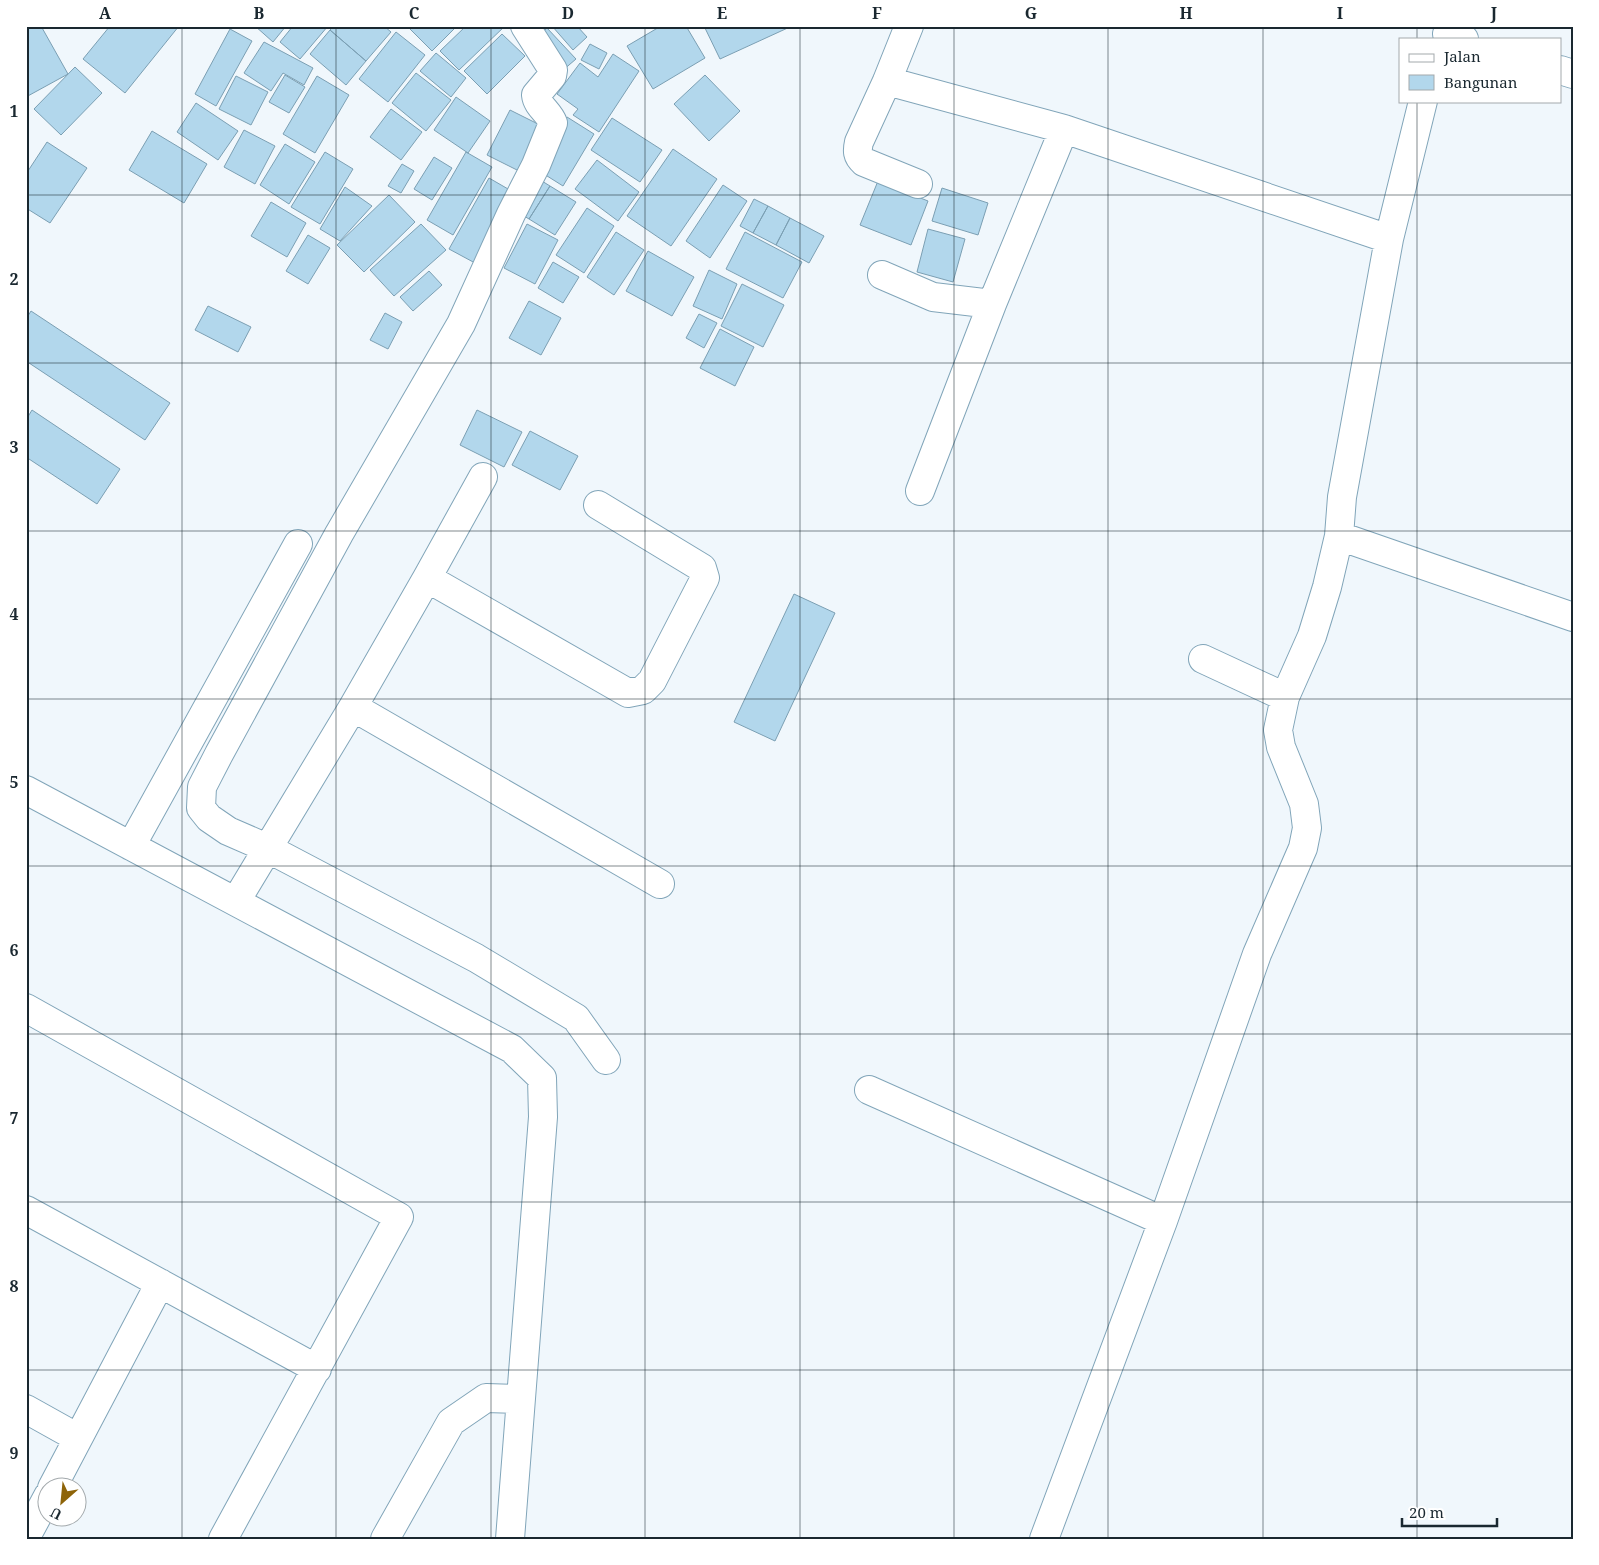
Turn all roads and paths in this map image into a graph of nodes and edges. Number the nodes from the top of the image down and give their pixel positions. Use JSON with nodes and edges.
{"nodes":[{"id":1,"x":525,"y":26,"type":"edge"},
{"id":2,"x":909,"y":26,"type":"edge"},
{"id":3,"x":887,"y":81,"type":"junction"},
{"id":4,"x":1423,"y":102,"type":"edge"},
{"id":5,"x":1064,"y":129,"type":"junction"},
{"id":6,"x":918,"y":184,"type":"dead end"},
{"id":7,"x":1389,"y":239,"type":"junction"},
{"id":8,"x":882,"y":275,"type":"dead end"},
{"id":9,"x":992,"y":304,"type":"junction"},
{"id":10,"x":483,"y":477,"type":"dead end"},
{"id":11,"x":920,"y":491,"type":"dead end"},
{"id":12,"x":598,"y":506,"type":"dead end"},
{"id":13,"x":1339,"y":536,"type":"junction"},
{"id":14,"x":298,"y":544,"type":"dead end"},
{"id":15,"x":428,"y":578,"type":"junction"},
{"id":16,"x":1573,"y":618,"type":"edge"},
{"id":17,"x":1203,"y":659,"type":"dead end"},
{"id":18,"x":1285,"y":698,"type":"junction"},
{"id":19,"x":353,"y":707,"type":"junction"},
{"id":20,"x":27,"y":791,"type":"edge"},
{"id":21,"x":131,"y":846,"type":"junction"},
{"id":22,"x":266,"y":848,"type":"junction"},
{"id":23,"x":660,"y":884,"type":"dead end"},
{"id":24,"x":236,"y":902,"type":"junction"},
{"id":25,"x":26,"y":1008,"type":"edge"},
{"id":26,"x":606,"y":1060,"type":"dead end"},
{"id":27,"x":869,"y":1090,"type":"dead end"},
{"id":28,"x":26,"y":1210,"type":"edge"},
{"id":29,"x":1162,"y":1221,"type":"junction"},
{"id":30,"x":160,"y":1283,"type":"junction"},
{"id":31,"x":317,"y":1369,"type":"junction"},
{"id":32,"x":520,"y":1399,"type":"junction"},
{"id":33,"x":26,"y":1409,"type":"edge"},
{"id":34,"x":78,"y":1438,"type":"junction"},
{"id":35,"x":57,"y":1478,"type":"edge"},
{"id":36,"x":38,"y":1515,"type":"edge"},
{"id":37,"x":26,"y":1537,"type":"edge"},
{"id":38,"x":224,"y":1539,"type":"edge"},
{"id":39,"x":385,"y":1539,"type":"edge"},
{"id":40,"x":510,"y":1539,"type":"edge"},
{"id":41,"x":1044,"y":1539,"type":"edge"}],
"edges":[{"from":1,"to":22,"type":"street"},
{"from":2,"to":3,"type":"street"},
{"from":3,"to":5,"type":"street"},
{"from":3,"to":6,"type":"street"},
{"from":4,"to":7,"type":"street"},
{"from":5,"to":7,"type":"street"},
{"from":5,"to":9,"type":"street"},
{"from":7,"to":13,"type":"street"},
{"from":8,"to":9,"type":"street"},
{"from":9,"to":11,"type":"street"},
{"from":10,"to":15,"type":"street"},
{"from":12,"to":15,"type":"street"},
{"from":13,"to":16,"type":"street"},
{"from":13,"to":18,"type":"street"},
{"from":14,"to":21,"type":"street"},
{"from":15,"to":19,"type":"street"},
{"from":17,"to":18,"type":"street"},
{"from":18,"to":29,"type":"street"},
{"from":19,"to":22,"type":"street"},
{"from":19,"to":23,"type":"street"},
{"from":20,"to":21,"type":"street"},
{"from":21,"to":24,"type":"street"},
{"from":22,"to":24,"type":"street"},
{"from":22,"to":26,"type":"street"},
{"from":24,"to":32,"type":"street"},
{"from":25,"to":31,"type":"street"},
{"from":27,"to":29,"type":"street"},
{"from":28,"to":30,"type":"street"},
{"from":29,"to":41,"type":"street"},
{"from":30,"to":31,"type":"street"},
{"from":30,"to":34,"type":"street"},
{"from":31,"to":38,"type":"street"},
{"from":32,"to":39,"type":"street"},
{"from":32,"to":40,"type":"street"},
{"from":33,"to":34,"type":"street"},
{"from":34,"to":35,"type":"street"},
{"from":36,"to":37,"type":"street"}]}
